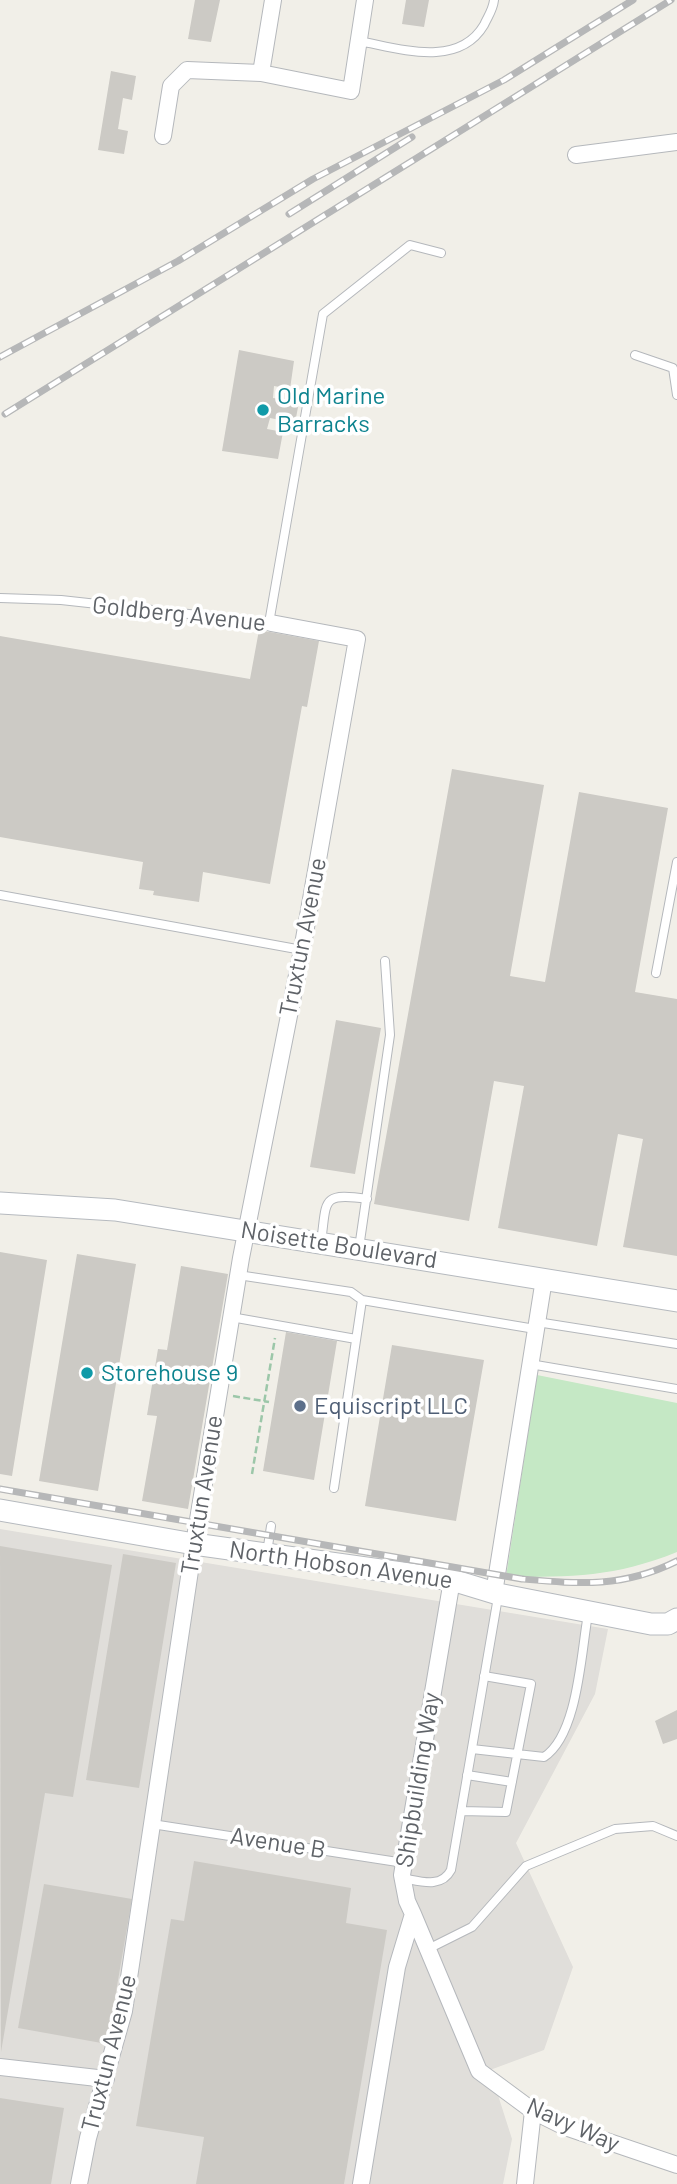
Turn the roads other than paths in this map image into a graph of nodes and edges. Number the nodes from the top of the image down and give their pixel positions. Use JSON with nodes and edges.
{"nodes":[{"id":1,"x":273,"y":0,"type":"edge"},
{"id":2,"x":365,"y":0,"type":"edge"},
{"id":3,"x":494,"y":0,"type":"edge"},
{"id":4,"x":359,"y":41,"type":"junction"},
{"id":5,"x":261,"y":73,"type":"junction"},
{"id":6,"x":163,"y":136,"type":"dead end"},
{"id":7,"x":677,"y":142,"type":"edge"},
{"id":8,"x":576,"y":155,"type":"dead end"},
{"id":9,"x":441,"y":253,"type":"dead end"},
{"id":10,"x":635,"y":355,"type":"dead end"},
{"id":11,"x":677,"y":395,"type":"edge"},
{"id":12,"x":0,"y":598,"type":"edge"},
{"id":13,"x":270,"y":623,"type":"junction"},
{"id":14,"x":357,"y":639,"type":"joint"},
{"id":15,"x":677,"y":862,"type":"edge"},
{"id":16,"x":0,"y":895,"type":"edge"},
{"id":17,"x":302,"y":950,"type":"junction"},
{"id":18,"x":385,"y":961,"type":"dead end"},
{"id":19,"x":656,"y":973,"type":"dead end"},
{"id":20,"x":366,"y":1199,"type":"junction"},
{"id":21,"x":0,"y":1203,"type":"edge"},
{"id":22,"x":246,"y":1229,"type":"junction"},
{"id":23,"x":321,"y":1242,"type":"junction"},
{"id":24,"x":359,"y":1248,"type":"junction"},
{"id":25,"x":238,"y":1275,"type":"junction"},
{"id":26,"x":544,"y":1279,"type":"junction"},
{"id":27,"x":362,"y":1300,"type":"junction"},
{"id":28,"x":677,"y":1300,"type":"edge"},
{"id":29,"x":231,"y":1317,"type":"junction"},
{"id":30,"x":536,"y":1326,"type":"junction"},
{"id":31,"x":356,"y":1339,"type":"junction"},
{"id":32,"x":677,"y":1344,"type":"edge"},
{"id":33,"x":530,"y":1364,"type":"junction"},
{"id":34,"x":677,"y":1389,"type":"edge"},
{"id":35,"x":334,"y":1488,"type":"dead end"},
{"id":36,"x":0,"y":1510,"type":"edge"},
{"id":37,"x":271,"y":1526,"type":"dead end"},
{"id":38,"x":194,"y":1544,"type":"junction"},
{"id":39,"x":267,"y":1553,"type":"junction"},
{"id":40,"x":452,"y":1580,"type":"junction"},
{"id":41,"x":496,"y":1593,"type":"junction"},
{"id":42,"x":589,"y":1611,"type":"junction"},
{"id":43,"x":674,"y":1625,"type":"edge"},
{"id":44,"x":484,"y":1675,"type":"junction"},
{"id":45,"x":472,"y":1749,"type":"junction"},
{"id":46,"x":518,"y":1755,"type":"junction"},
{"id":47,"x":467,"y":1775,"type":"junction"},
{"id":48,"x":512,"y":1782,"type":"junction"},
{"id":49,"x":461,"y":1811,"type":"junction"},
{"id":50,"x":152,"y":1824,"type":"junction"},
{"id":51,"x":677,"y":1836,"type":"edge"},
{"id":52,"x":403,"y":1871,"type":"junction"},
{"id":53,"x":413,"y":1914,"type":"junction"},
{"id":54,"x":428,"y":1950,"type":"junction"},
{"id":55,"x":0,"y":2067,"type":"edge"},
{"id":56,"x":106,"y":2079,"type":"junction"},
{"id":57,"x":533,"y":2111,"type":"junction"},
{"id":58,"x":677,"y":2165,"type":"edge"},
{"id":59,"x":79,"y":2184,"type":"edge"},
{"id":60,"x":361,"y":2184,"type":"edge"},
{"id":61,"x":526,"y":2184,"type":"edge"}],
"edges":[{"from":1,"to":5,"type":"street"},
{"from":2,"to":4,"type":"street"},
{"from":3,"to":4,"type":"lane"},
{"from":4,"to":5,"type":"street"},
{"from":5,"to":6,"type":"street"},
{"from":7,"to":8,"type":"street"},
{"from":9,"to":13,"type":"lane"},
{"from":10,"to":11,"type":"lane"},
{"from":12,"to":13,"type":"lane","name":"Goldberg Avenue"},
{"from":13,"to":14,"type":"street","name":"Goldberg Avenue"},
{"from":14,"to":17,"type":"street","name":"Truxtun Avenue"},
{"from":15,"to":19,"type":"lane"},
{"from":16,"to":17,"type":"lane"},
{"from":17,"to":22,"type":"street","name":"Truxtun Avenue"},
{"from":18,"to":20,"type":"lane"},
{"from":20,"to":23,"type":"lane"},
{"from":20,"to":24,"type":"lane"},
{"from":21,"to":22,"type":"street","name":"Noisette Boulevard"},
{"from":22,"to":23,"type":"street","name":"Noisette Boulevard"},
{"from":22,"to":25,"type":"street","name":"Truxtun Avenue"},
{"from":23,"to":24,"type":"street","name":"Noisette Boulevard"},
{"from":24,"to":26,"type":"street","name":"Noisette Boulevard"},
{"from":25,"to":27,"type":"lane"},
{"from":25,"to":29,"type":"street","name":"Truxtun Avenue"},
{"from":26,"to":28,"type":"street","name":"Noisette Boulevard"},
{"from":26,"to":30,"type":"street"},
{"from":27,"to":30,"type":"lane"},
{"from":27,"to":31,"type":"lane"},
{"from":29,"to":31,"type":"lane"},
{"from":29,"to":38,"type":"street","name":"Truxtun Avenue"},
{"from":30,"to":32,"type":"lane"},
{"from":30,"to":33,"type":"street"},
{"from":31,"to":35,"type":"lane"},
{"from":33,"to":34,"type":"lane"},
{"from":33,"to":41,"type":"street"},
{"from":36,"to":38,"type":"street","name":"North Hobson Avenue"},
{"from":37,"to":39,"type":"lane"},
{"from":38,"to":39,"type":"street","name":"North Hobson Avenue"},
{"from":38,"to":50,"type":"street","name":"Truxtun Avenue"},
{"from":39,"to":40,"type":"street","name":"North Hobson Avenue"},
{"from":40,"to":41,"type":"street","name":"North Hobson Avenue"},
{"from":40,"to":52,"type":"street","name":"Shipbuilding Way"},
{"from":41,"to":42,"type":"street","name":"North Hobson Avenue"},
{"from":41,"to":44,"type":"lane"},
{"from":42,"to":43,"type":"street","name":"North Hobson Avenue"},
{"from":42,"to":46,"type":"lane"},
{"from":44,"to":45,"type":"lane"},
{"from":44,"to":46,"type":"lane"},
{"from":45,"to":46,"type":"lane"},
{"from":45,"to":47,"type":"lane"},
{"from":46,"to":48,"type":"lane"},
{"from":47,"to":48,"type":"lane"},
{"from":47,"to":49,"type":"lane"},
{"from":48,"to":49,"type":"lane"},
{"from":49,"to":52,"type":"lane","name":"Avenue B"},
{"from":50,"to":52,"type":"lane","name":"Avenue B"},
{"from":50,"to":56,"type":"street","name":"Truxtun Avenue"},
{"from":51,"to":54,"type":"lane"},
{"from":52,"to":53,"type":"street","name":"Shipbuilding Way"},
{"from":53,"to":54,"type":"street","name":"Navy Way"},
{"from":53,"to":60,"type":"street"},
{"from":54,"to":57,"type":"street","name":"Navy Way"},
{"from":55,"to":56,"type":"street"},
{"from":56,"to":59,"type":"street","name":"Truxtun Avenue"},
{"from":57,"to":58,"type":"street","name":"Navy Way"},
{"from":57,"to":61,"type":"street"}]}
